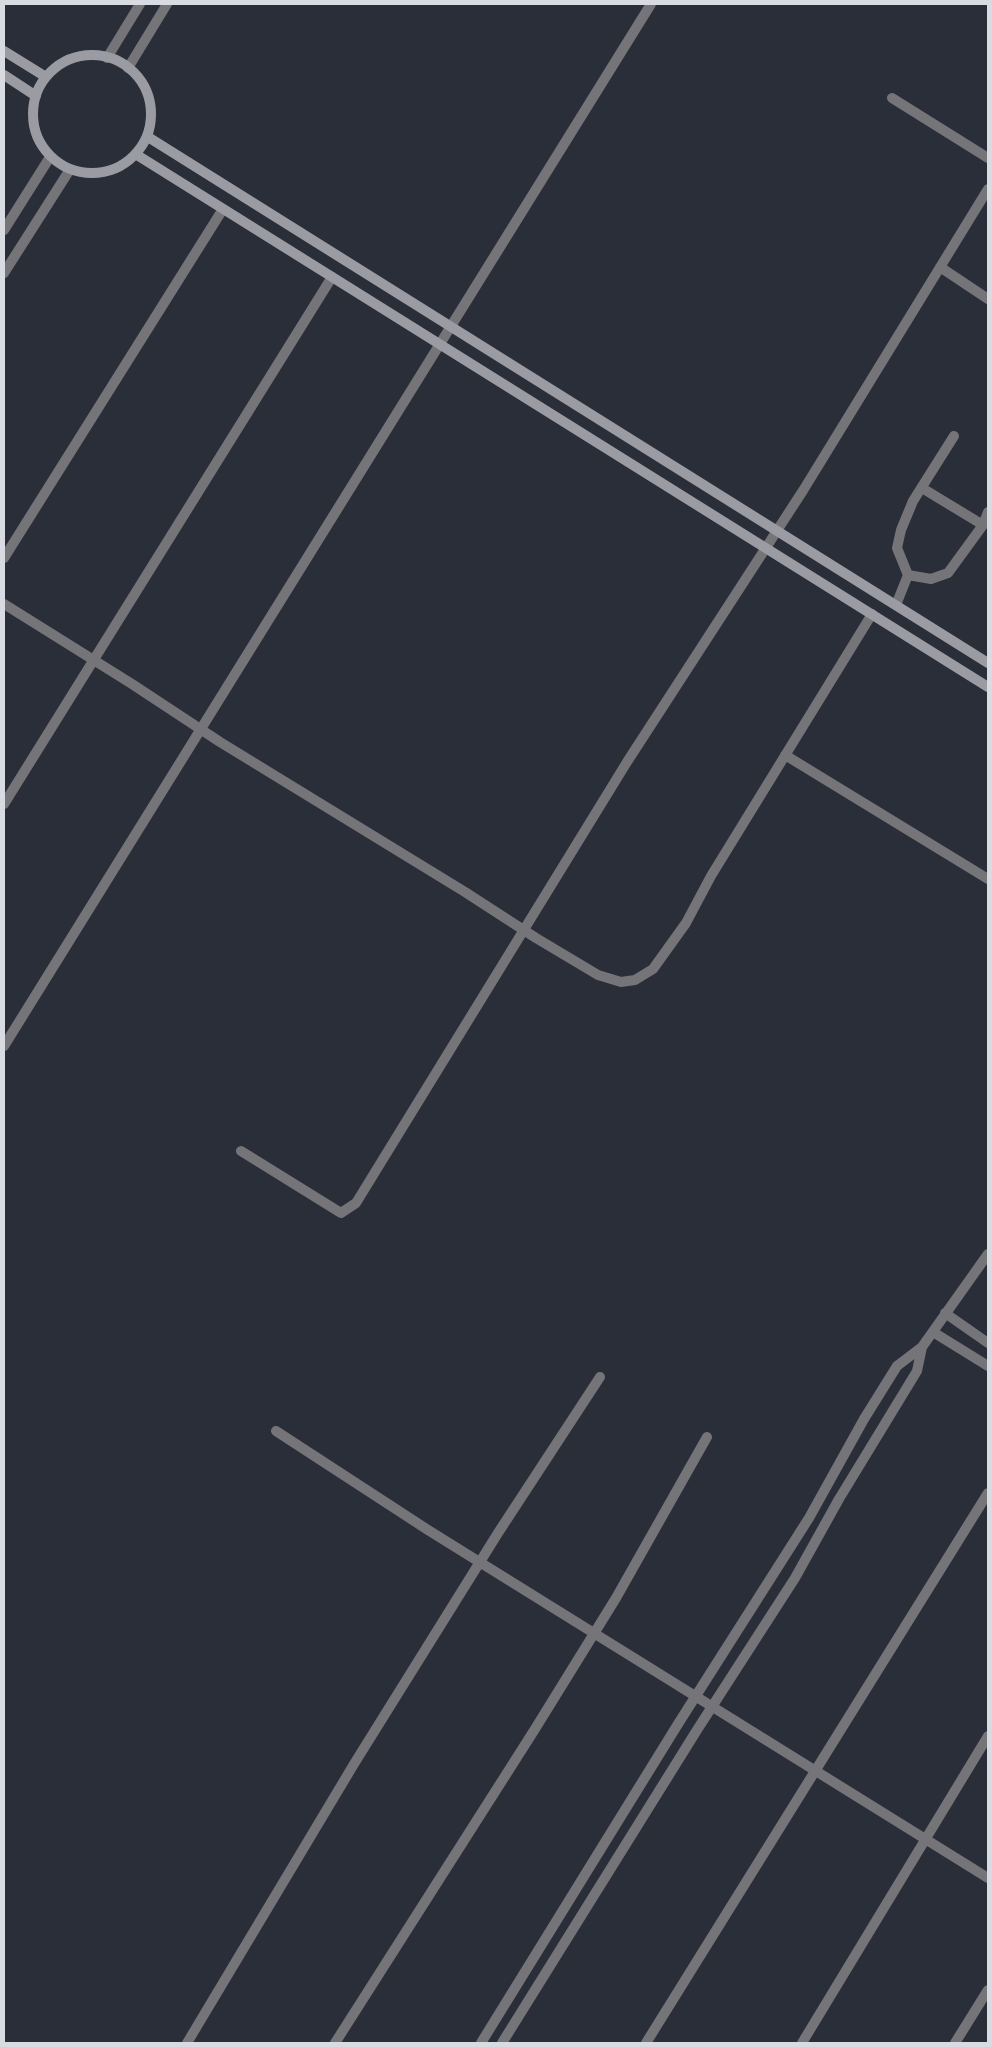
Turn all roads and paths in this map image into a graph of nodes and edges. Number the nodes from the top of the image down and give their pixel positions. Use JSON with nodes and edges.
{"nodes":[{"id":1,"x":140,"y":4,"type":"edge"},
{"id":2,"x":167,"y":4,"type":"edge"},
{"id":3,"x":651,"y":4,"type":"edge"},
{"id":4,"x":4,"y":51,"type":"edge"},
{"id":5,"x":107,"y":58,"type":"junction"},
{"id":6,"x":128,"y":68,"type":"junction"},
{"id":7,"x":4,"y":75,"type":"edge"},
{"id":8,"x":46,"y":77,"type":"junction"},
{"id":9,"x":36,"y":96,"type":"junction"},
{"id":10,"x":892,"y":98,"type":"dead end"},
{"id":11,"x":148,"y":137,"type":"junction"},
{"id":12,"x":137,"y":155,"type":"junction"},
{"id":13,"x":50,"y":157,"type":"junction"},
{"id":14,"x":988,"y":158,"type":"edge"},
{"id":15,"x":69,"y":171,"type":"junction"},
{"id":16,"x":988,"y":188,"type":"edge"},
{"id":17,"x":223,"y":209,"type":"junction"},
{"id":18,"x":4,"y":230,"type":"edge"},
{"id":19,"x":940,"y":268,"type":"junction"},
{"id":20,"x":4,"y":273,"type":"edge"},
{"id":21,"x":332,"y":277,"type":"junction"},
{"id":22,"x":988,"y":299,"type":"edge"},
{"id":23,"x":450,"y":326,"type":"junction"},
{"id":24,"x":439,"y":344,"type":"junction"},
{"id":25,"x":954,"y":436,"type":"dead end"},
{"id":26,"x":922,"y":488,"type":"junction"},
{"id":27,"x":988,"y":512,"type":"edge"},
{"id":28,"x":983,"y":524,"type":"junction"},
{"id":29,"x":777,"y":530,"type":"junction"},
{"id":30,"x":766,"y":548,"type":"junction"},
{"id":31,"x":4,"y":558,"type":"edge"},
{"id":32,"x":908,"y":575,"type":"junction"},
{"id":33,"x":4,"y":604,"type":"edge"},
{"id":34,"x":896,"y":605,"type":"junction"},
{"id":35,"x":872,"y":614,"type":"junction"},
{"id":36,"x":93,"y":660,"type":"junction"},
{"id":37,"x":988,"y":662,"type":"edge"},
{"id":38,"x":988,"y":686,"type":"edge"},
{"id":39,"x":201,"y":730,"type":"junction"},
{"id":40,"x":785,"y":755,"type":"junction"},
{"id":41,"x":4,"y":804,"type":"edge"},
{"id":42,"x":988,"y":879,"type":"edge"},
{"id":43,"x":523,"y":930,"type":"junction"},
{"id":44,"x":4,"y":1046,"type":"edge"},
{"id":45,"x":240,"y":1150,"type":"dead end"},
{"id":46,"x":988,"y":1254,"type":"edge"},
{"id":47,"x":945,"y":1313,"type":"junction"},
{"id":48,"x":933,"y":1332,"type":"junction"},
{"id":49,"x":988,"y":1343,"type":"edge"},
{"id":50,"x":922,"y":1347,"type":"junction"},
{"id":51,"x":988,"y":1366,"type":"edge"},
{"id":52,"x":600,"y":1377,"type":"dead end"},
{"id":53,"x":276,"y":1431,"type":"dead end"},
{"id":54,"x":707,"y":1437,"type":"dead end"},
{"id":55,"x":988,"y":1493,"type":"edge"},
{"id":56,"x":480,"y":1563,"type":"junction"},
{"id":57,"x":594,"y":1632,"type":"junction"},
{"id":58,"x":696,"y":1697,"type":"junction"},
{"id":59,"x":712,"y":1707,"type":"junction"},
{"id":60,"x":988,"y":1736,"type":"edge"},
{"id":61,"x":816,"y":1772,"type":"junction"},
{"id":62,"x":924,"y":1839,"type":"junction"},
{"id":63,"x":988,"y":1878,"type":"edge"},
{"id":64,"x":988,"y":1990,"type":"edge"},
{"id":65,"x":187,"y":2043,"type":"edge"},
{"id":66,"x":335,"y":2043,"type":"edge"},
{"id":67,"x":481,"y":2043,"type":"edge"},
{"id":68,"x":502,"y":2043,"type":"edge"},
{"id":69,"x":646,"y":2043,"type":"edge"},
{"id":70,"x":802,"y":2043,"type":"edge"},
{"id":71,"x":955,"y":2043,"type":"edge"}],
"edges":[{"from":1,"to":5,"type":"street"},
{"from":2,"to":6,"type":"street"},
{"from":3,"to":23,"type":"street"},
{"from":4,"to":8,"type":"street"},
{"from":5,"to":6,"type":"street"},
{"from":5,"to":8,"type":"street"},
{"from":6,"to":11,"type":"street"},
{"from":7,"to":9,"type":"street"},
{"from":8,"to":9,"type":"street"},
{"from":9,"to":13,"type":"street"},
{"from":10,"to":14,"type":"street"},
{"from":11,"to":12,"type":"street"},
{"from":11,"to":23,"type":"street"},
{"from":12,"to":15,"type":"street"},
{"from":12,"to":17,"type":"street"},
{"from":13,"to":15,"type":"street"},
{"from":13,"to":18,"type":"street"},
{"from":15,"to":20,"type":"street"},
{"from":16,"to":19,"type":"street"},
{"from":17,"to":21,"type":"street"},
{"from":17,"to":31,"type":"street"},
{"from":19,"to":22,"type":"street"},
{"from":19,"to":29,"type":"street"},
{"from":21,"to":24,"type":"street"},
{"from":21,"to":36,"type":"street"},
{"from":23,"to":24,"type":"street"},
{"from":23,"to":29,"type":"street"},
{"from":24,"to":30,"type":"street"},
{"from":24,"to":39,"type":"street"},
{"from":25,"to":26,"type":"street"},
{"from":26,"to":28,"type":"street"},
{"from":26,"to":32,"type":"street"},
{"from":27,"to":28,"type":"street"},
{"from":28,"to":32,"type":"street"},
{"from":29,"to":30,"type":"street"},
{"from":29,"to":34,"type":"street"},
{"from":30,"to":35,"type":"street"},
{"from":30,"to":43,"type":"street"},
{"from":32,"to":34,"type":"street"},
{"from":33,"to":36,"type":"street"},
{"from":34,"to":37,"type":"street"},
{"from":35,"to":38,"type":"street"},
{"from":35,"to":40,"type":"street"},
{"from":36,"to":39,"type":"street"},
{"from":36,"to":41,"type":"street"},
{"from":39,"to":43,"type":"street"},
{"from":39,"to":44,"type":"street"},
{"from":40,"to":42,"type":"street"},
{"from":40,"to":43,"type":"street"},
{"from":43,"to":45,"type":"street"},
{"from":46,"to":47,"type":"street"},
{"from":47,"to":48,"type":"street"},
{"from":47,"to":49,"type":"street"},
{"from":48,"to":50,"type":"street"},
{"from":48,"to":51,"type":"street"},
{"from":50,"to":58,"type":"street"},
{"from":50,"to":59,"type":"street"},
{"from":52,"to":56,"type":"street"},
{"from":53,"to":56,"type":"street"},
{"from":54,"to":57,"type":"street"},
{"from":55,"to":61,"type":"street"},
{"from":56,"to":57,"type":"street"},
{"from":56,"to":65,"type":"street"},
{"from":57,"to":58,"type":"street"},
{"from":57,"to":66,"type":"street"},
{"from":58,"to":59,"type":"street"},
{"from":58,"to":67,"type":"street"},
{"from":59,"to":61,"type":"street"},
{"from":59,"to":68,"type":"street"},
{"from":60,"to":62,"type":"street"},
{"from":61,"to":62,"type":"street"},
{"from":61,"to":69,"type":"street"},
{"from":62,"to":63,"type":"street"},
{"from":62,"to":70,"type":"street"},
{"from":64,"to":71,"type":"street"}]}
